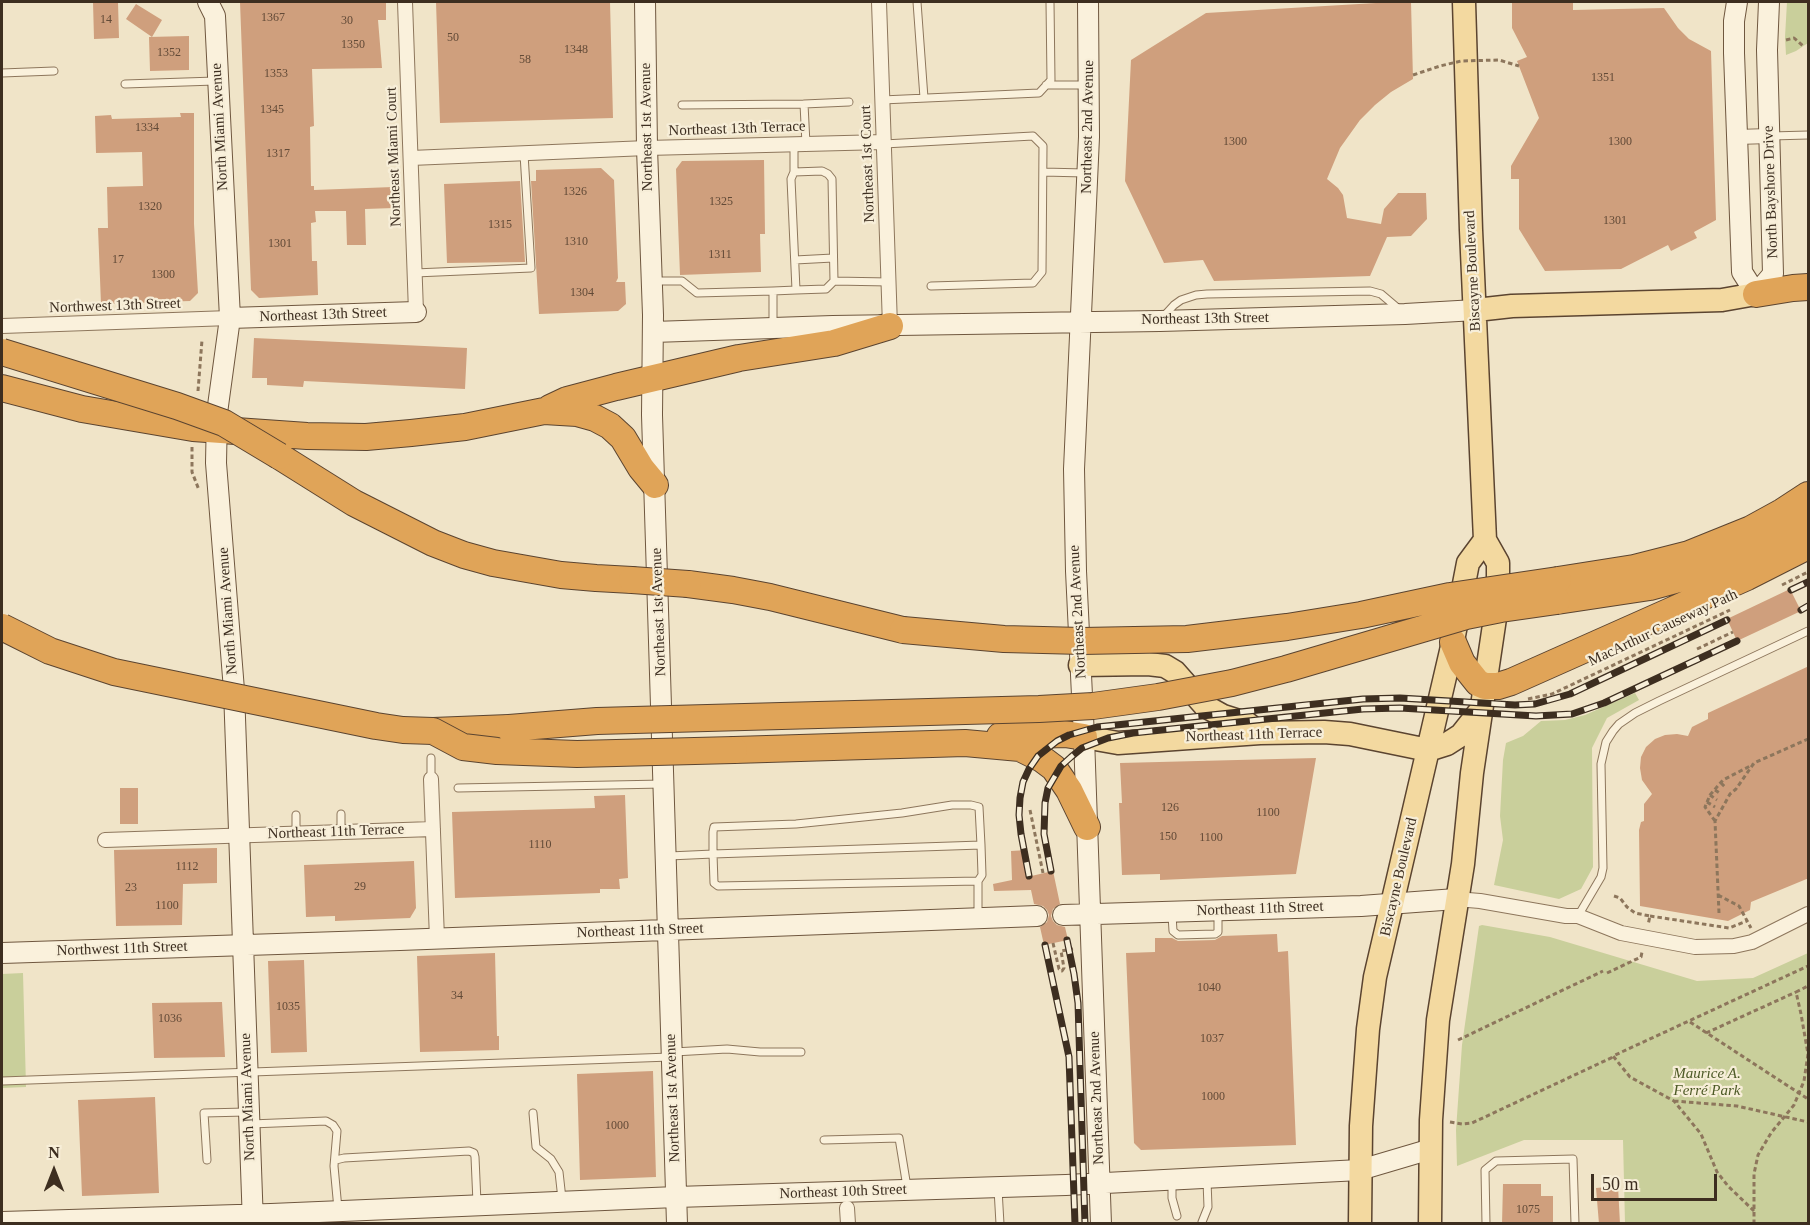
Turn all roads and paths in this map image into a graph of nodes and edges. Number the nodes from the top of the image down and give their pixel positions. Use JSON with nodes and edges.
{"nodes":[{"id":1,"x":208,"y":2,"type":"edge"},
{"id":2,"x":405,"y":2,"type":"edge"},
{"id":3,"x":645,"y":2,"type":"edge"},
{"id":4,"x":879,"y":2,"type":"edge"},
{"id":5,"x":917,"y":2,"type":"edge"},
{"id":6,"x":1050,"y":2,"type":"edge"},
{"id":7,"x":1088,"y":2,"type":"edge"},
{"id":8,"x":1464,"y":2,"type":"edge"},
{"id":9,"x":1737,"y":2,"type":"edge"},
{"id":10,"x":1769,"y":2,"type":"edge"},
{"id":11,"x":1782,"y":42,"type":"dead end"},
{"id":12,"x":1803,"y":46,"type":"dead end"},
{"id":13,"x":1519,"y":66,"type":"dead end"},
{"id":14,"x":54,"y":71,"type":"dead end"},
{"id":15,"x":2,"y":73,"type":"edge"},
{"id":16,"x":1413,"y":75,"type":"dead end"},
{"id":17,"x":218,"y":81,"type":"junction"},
{"id":18,"x":124,"y":84,"type":"dead end"},
{"id":19,"x":1046,"y":85,"type":"junction"},
{"id":20,"x":1090,"y":85,"type":"junction"},
{"id":21,"x":924,"y":98,"type":"junction"},
{"id":22,"x":882,"y":100,"type":"junction"},
{"id":23,"x":849,"y":102,"type":"dead end"},
{"id":24,"x":804,"y":104,"type":"junction"},
{"id":25,"x":682,"y":105,"type":"dead end"},
{"id":26,"x":1809,"y":135,"type":"edge"},
{"id":27,"x":1769,"y":136,"type":"junction"},
{"id":28,"x":1737,"y":137,"type":"junction"},
{"id":29,"x":884,"y":143,"type":"junction"},
{"id":30,"x":800,"y":144,"type":"junction"},
{"id":31,"x":647,"y":148,"type":"junction"},
{"id":32,"x":524,"y":154,"type":"junction"},
{"id":33,"x":411,"y":158,"type":"junction"},
{"id":34,"x":794,"y":172,"type":"junction"},
{"id":35,"x":1043,"y":172,"type":"junction"},
{"id":36,"x":1088,"y":173,"type":"junction"},
{"id":37,"x":833,"y":258,"type":"junction"},
{"id":38,"x":795,"y":260,"type":"junction"},
{"id":39,"x":415,"y":273,"type":"junction"},
{"id":40,"x":652,"y":281,"type":"junction"},
{"id":41,"x":834,"y":281,"type":"junction"},
{"id":42,"x":889,"y":282,"type":"junction"},
{"id":43,"x":931,"y":286,"type":"dead end"},
{"id":44,"x":1809,"y":287,"type":"edge"},
{"id":45,"x":796,"y":290,"type":"junction"},
{"id":46,"x":773,"y":291,"type":"junction"},
{"id":47,"x":1756,"y":294,"type":"junction"},
{"id":48,"x":1476,"y":310,"type":"junction"},
{"id":49,"x":416,"y":312,"type":"joint"},
{"id":50,"x":230,"y":318,"type":"junction"},
{"id":51,"x":1081,"y":322,"type":"junction"},
{"id":52,"x":2,"y":326,"type":"edge"},
{"id":53,"x":890,"y":326,"type":"junction"},
{"id":54,"x":773,"y":327,"type":"junction"},
{"id":55,"x":653,"y":332,"type":"junction"},
{"id":56,"x":202,"y":340,"type":"dead end"},
{"id":57,"x":2,"y":352,"type":"edge"},
{"id":58,"x":653,"y":379,"type":"junction"},
{"id":59,"x":2,"y":388,"type":"edge"},
{"id":60,"x":197,"y":394,"type":"dead end"},
{"id":61,"x":544,"y":411,"type":"junction"},
{"id":62,"x":216,"y":431,"type":"junction"},
{"id":63,"x":655,"y":484,"type":"junction"},
{"id":64,"x":1809,"y":495,"type":"edge"},
{"id":65,"x":1809,"y":521,"type":"edge"},
{"id":66,"x":1485,"y":540,"type":"junction"},
{"id":67,"x":1809,"y":546,"type":"edge"},
{"id":68,"x":1809,"y":572,"type":"edge"},
{"id":69,"x":1779,"y":586,"type":"dead end"},
{"id":70,"x":1558,"y":590,"type":"junction"},
{"id":71,"x":1739,"y":605,"type":"dead end"},
{"id":72,"x":2,"y":627,"type":"edge"},
{"id":73,"x":1809,"y":631,"type":"edge"},
{"id":74,"x":1733,"y":632,"type":"dead end"},
{"id":75,"x":1453,"y":642,"type":"junction"},
{"id":76,"x":1697,"y":649,"type":"dead end"},
{"id":77,"x":1080,"y":665,"type":"junction"},
{"id":78,"x":1485,"y":686,"type":"junction"},
{"id":79,"x":1526,"y":699,"type":"dead end"},
{"id":80,"x":1480,"y":711,"type":"junction"},
{"id":81,"x":433,"y":732,"type":"junction"},
{"id":82,"x":1260,"y":733,"type":"junction"},
{"id":83,"x":1084,"y":737,"type":"junction"},
{"id":84,"x":1809,"y":739,"type":"edge"},
{"id":85,"x":965,"y":743,"type":"junction"},
{"id":86,"x":1428,"y":750,"type":"junction"},
{"id":87,"x":431,"y":758,"type":"dead end"},
{"id":88,"x":1754,"y":764,"type":"junction"},
{"id":89,"x":431,"y":779,"type":"joint"},
{"id":90,"x":1721,"y":783,"type":"junction"},
{"id":91,"x":663,"y":784,"type":"junction"},
{"id":92,"x":458,"y":788,"type":"dead end"},
{"id":93,"x":1726,"y":788,"type":"dead end"},
{"id":94,"x":1715,"y":790,"type":"junction"},
{"id":95,"x":1721,"y":794,"type":"dead end"},
{"id":96,"x":1710,"y":795,"type":"junction"},
{"id":97,"x":1717,"y":800,"type":"dead end"},
{"id":98,"x":1707,"y":802,"type":"junction"},
{"id":99,"x":1715,"y":807,"type":"dead end"},
{"id":100,"x":1030,"y":810,"type":"dead end"},
{"id":101,"x":340,"y":814,"type":"dead end"},
{"id":102,"x":296,"y":815,"type":"dead end"},
{"id":103,"x":1715,"y":821,"type":"junction"},
{"id":104,"x":1088,"y":827,"type":"junction"},
{"id":105,"x":433,"y":829,"type":"junction"},
{"id":106,"x":341,"y":832,"type":"junction"},
{"id":107,"x":296,"y":833,"type":"junction"},
{"id":108,"x":239,"y":836,"type":"junction"},
{"id":109,"x":105,"y":840,"type":"dead end"},
{"id":110,"x":981,"y":844,"type":"junction"},
{"id":111,"x":714,"y":854,"type":"junction"},
{"id":112,"x":666,"y":856,"type":"junction"},
{"id":113,"x":1043,"y":873,"type":"dead end"},
{"id":114,"x":978,"y":881,"type":"junction"},
{"id":115,"x":1718,"y":895,"type":"junction"},
{"id":116,"x":1456,"y":899,"type":"junction"},
{"id":117,"x":1393,"y":905,"type":"junction"},
{"id":118,"x":1719,"y":913,"type":"dead end"},
{"id":119,"x":1091,"y":914,"type":"junction"},
{"id":120,"x":1809,"y":914,"type":"edge"},
{"id":121,"x":1063,"y":915,"type":"dead end"},
{"id":122,"x":1744,"y":915,"type":"dead end"},
{"id":123,"x":1037,"y":916,"type":"dead end"},
{"id":124,"x":1578,"y":916,"type":"junction"},
{"id":125,"x":1650,"y":916,"type":"dead end"},
{"id":126,"x":978,"y":918,"type":"junction"},
{"id":127,"x":1747,"y":921,"type":"dead end"},
{"id":128,"x":668,"y":929,"type":"junction"},
{"id":129,"x":437,"y":939,"type":"junction"},
{"id":130,"x":1053,"y":943,"type":"dead end"},
{"id":131,"x":243,"y":945,"type":"junction"},
{"id":132,"x":1074,"y":949,"type":"dead end"},
{"id":133,"x":2,"y":953,"type":"edge"},
{"id":134,"x":1809,"y":966,"type":"edge"},
{"id":135,"x":1603,"y":971,"type":"dead end"},
{"id":136,"x":1809,"y":986,"type":"edge"},
{"id":137,"x":1796,"y":992,"type":"junction"},
{"id":138,"x":1689,"y":1022,"type":"junction"},
{"id":139,"x":1706,"y":1033,"type":"junction"},
{"id":140,"x":1458,"y":1040,"type":"dead end"},
{"id":141,"x":801,"y":1052,"type":"dead end"},
{"id":142,"x":672,"y":1054,"type":"junction"},
{"id":143,"x":1613,"y":1056,"type":"junction"},
{"id":144,"x":247,"y":1072,"type":"junction"},
{"id":145,"x":2,"y":1081,"type":"edge"},
{"id":146,"x":1799,"y":1094,"type":"junction"},
{"id":147,"x":1809,"y":1099,"type":"edge"},
{"id":148,"x":1674,"y":1101,"type":"junction"},
{"id":149,"x":533,"y":1113,"type":"dead end"},
{"id":150,"x":1785,"y":1116,"type":"junction"},
{"id":151,"x":249,"y":1118,"type":"junction"},
{"id":152,"x":1450,"y":1122,"type":"dead end"},
{"id":153,"x":1809,"y":1122,"type":"edge"},
{"id":154,"x":824,"y":1140,"type":"dead end"},
{"id":155,"x":1431,"y":1149,"type":"junction"},
{"id":156,"x":207,"y":1160,"type":"dead end"},
{"id":157,"x":336,"y":1160,"type":"junction"},
{"id":158,"x":1360,"y":1170,"type":"junction"},
{"id":159,"x":1207,"y":1177,"type":"junction"},
{"id":160,"x":1172,"y":1179,"type":"junction"},
{"id":161,"x":1100,"y":1182,"type":"junction"},
{"id":162,"x":997,"y":1186,"type":"junction"},
{"id":163,"x":907,"y":1190,"type":"junction"},
{"id":164,"x":676,"y":1197,"type":"junction"},
{"id":165,"x":562,"y":1202,"type":"junction"},
{"id":166,"x":477,"y":1205,"type":"junction"},
{"id":167,"x":847,"y":1208,"type":"dead end"},
{"id":168,"x":338,"y":1211,"type":"junction"},
{"id":169,"x":1754,"y":1211,"type":"junction"},
{"id":170,"x":1177,"y":1216,"type":"dead end"},
{"id":171,"x":252,"y":1219,"type":"edge"},
{"id":172,"x":2,"y":1222,"type":"edge"},
{"id":173,"x":31,"y":1222,"type":"edge"},
{"id":174,"x":1202,"y":1222,"type":"dead end"},
{"id":175,"x":676,"y":1224,"type":"edge"},
{"id":176,"x":848,"y":1224,"type":"edge"},
{"id":177,"x":1000,"y":1224,"type":"edge"},
{"id":178,"x":1101,"y":1224,"type":"edge"},
{"id":179,"x":1360,"y":1224,"type":"edge"},
{"id":180,"x":1430,"y":1224,"type":"edge"},
{"id":181,"x":1486,"y":1224,"type":"edge"},
{"id":182,"x":1575,"y":1224,"type":"edge"},
{"id":183,"x":1754,"y":1224,"type":"edge"}],
"edges":[{"from":1,"to":17,"type":"street","name":"North Miami Avenue"},
{"from":2,"to":33,"type":"street","name":"Northeast Miami Court"},
{"from":3,"to":31,"type":"street","name":"Northeast 1st Avenue"},
{"from":4,"to":22,"type":"street","name":"Northeast 1st Court"},
{"from":5,"to":21,"type":"lane"},
{"from":6,"to":19,"type":"lane"},
{"from":7,"to":20,"type":"street","name":"Northeast 2nd Avenue"},
{"from":8,"to":48,"type":"main road","name":"Biscayne Boulevard"},
{"from":9,"to":28,"type":"street","name":"North Bayshore Drive"},
{"from":10,"to":27,"type":"street","name":"North Bayshore Drive"},
{"from":11,"to":12,"type":"path"},
{"from":13,"to":16,"type":"path","bridge":true},
{"from":14,"to":15,"type":"lane"},
{"from":17,"to":18,"type":"lane"},
{"from":17,"to":50,"type":"street","name":"North Miami Avenue"},
{"from":19,"to":20,"type":"lane"},
{"from":19,"to":21,"type":"lane"},
{"from":20,"to":36,"type":"street","name":"Northeast 2nd Avenue"},
{"from":21,"to":22,"type":"lane"},
{"from":22,"to":29,"type":"street","name":"Northeast 1st Court"},
{"from":23,"to":24,"type":"lane"},
{"from":24,"to":25,"type":"lane"},
{"from":24,"to":30,"type":"lane"},
{"from":26,"to":27,"type":"lane"},
{"from":27,"to":28,"type":"street"},
{"from":27,"to":47,"type":"street","name":"North Bayshore Drive"},
{"from":28,"to":47,"type":"street","name":"North Bayshore Drive"},
{"from":29,"to":30,"type":"street","name":"Northeast 13th Terrace"},
{"from":29,"to":35,"type":"lane"},
{"from":29,"to":42,"type":"street","name":"Northeast 1st Court"},
{"from":30,"to":31,"type":"street","name":"Northeast 13th Terrace"},
{"from":30,"to":34,"type":"lane"},
{"from":31,"to":32,"type":"street","name":"Northeast 13th Terrace"},
{"from":31,"to":40,"type":"street","name":"Northeast 1st Avenue"},
{"from":32,"to":33,"type":"street","name":"Northeast 13th Terrace"},
{"from":32,"to":39,"type":"lane"},
{"from":33,"to":39,"type":"street","name":"Northeast Miami Court"},
{"from":34,"to":37,"type":"lane"},
{"from":34,"to":38,"type":"lane"},
{"from":35,"to":36,"type":"lane"},
{"from":35,"to":43,"type":"lane"},
{"from":36,"to":51,"type":"street","name":"Northeast 2nd Avenue"},
{"from":37,"to":38,"type":"lane"},
{"from":37,"to":41,"type":"lane"},
{"from":38,"to":45,"type":"lane"},
{"from":39,"to":49,"type":"street","name":"Northeast Miami Court"},
{"from":40,"to":46,"type":"lane"},
{"from":40,"to":55,"type":"street","name":"Northeast 1st Avenue"},
{"from":41,"to":42,"type":"lane"},
{"from":41,"to":45,"type":"lane"},
{"from":42,"to":53,"type":"street","name":"Northeast 1st Court"},
{"from":44,"to":47,"type":"highway"},
{"from":45,"to":46,"type":"lane"},
{"from":46,"to":54,"type":"lane"},
{"from":47,"to":48,"type":"main road","name":"Northeast 13th Street"},
{"from":48,"to":51,"type":"street","name":"Northeast 13th Street"},
{"from":48,"to":66,"type":"main road","name":"Biscayne Boulevard"},
{"from":49,"to":50,"type":"street","name":"Northeast 13th Street"},
{"from":50,"to":52,"type":"street","name":"Northwest 13th Street"},
{"from":50,"to":62,"type":"street","name":"North Miami Avenue"},
{"from":51,"to":53,"type":"street","name":"Northeast 13th Street"},
{"from":51,"to":77,"type":"street","name":"Northeast 2nd Avenue"},
{"from":53,"to":54,"type":"street","name":"Northeast 13th Street"},
{"from":53,"to":58,"type":"highway"},
{"from":54,"to":55,"type":"street","name":"Northeast 13th Street"},
{"from":55,"to":58,"type":"street","name":"Northeast 1st Avenue"},
{"from":56,"to":60,"type":"path"},
{"from":57,"to":70,"type":"highway","bridge":true},
{"from":58,"to":61,"type":"highway"},
{"from":58,"to":63,"type":"street","name":"Northeast 1st Avenue"},
{"from":59,"to":62,"type":"highway"},
{"from":61,"to":62,"type":"highway"},
{"from":61,"to":63,"type":"highway"},
{"from":62,"to":108,"type":"street","name":"North Miami Avenue"},
{"from":63,"to":91,"type":"street","name":"Northeast 1st Avenue"},
{"from":64,"to":70,"type":"highway"},
{"from":65,"to":70,"type":"highway"},
{"from":66,"to":75,"type":"main road","name":"Biscayne Boulevard"},
{"from":66,"to":78,"type":"main road","name":"Biscayne Boulevard"},
{"from":67,"to":78,"type":"highway"},
{"from":68,"to":69,"type":"path"},
{"from":70,"to":81,"type":"highway","bridge":true},
{"from":71,"to":79,"type":"path","name":"MacArthur Causeway Path"},
{"from":72,"to":81,"type":"highway","bridge":true},
{"from":73,"to":124,"type":"lane"},
{"from":74,"to":76,"type":"path"},
{"from":75,"to":78,"type":"highway"},
{"from":75,"to":86,"type":"main road","name":"Biscayne Boulevard"},
{"from":77,"to":82,"type":"main road"},
{"from":77,"to":83,"type":"street","name":"Northeast 2nd Avenue"},
{"from":78,"to":80,"type":"main road","name":"Biscayne Boulevard"},
{"from":80,"to":86,"type":"main road"},
{"from":80,"to":116,"type":"main road","name":"Biscayne Boulevard"},
{"from":81,"to":85,"type":"highway","bridge":true},
{"from":82,"to":83,"type":"main road","name":"Northeast 11th Terrace"},
{"from":82,"to":86,"type":"main road","name":"Northeast 11th Terrace"},
{"from":83,"to":85,"type":"highway"},
{"from":83,"to":104,"type":"street","name":"Northeast 2nd Avenue"},
{"from":84,"to":88,"type":"path"},
{"from":85,"to":104,"type":"highway"},
{"from":86,"to":117,"type":"main road","name":"Biscayne Boulevard"},
{"from":87,"to":89,"type":"lane"},
{"from":88,"to":90,"type":"path"},
{"from":88,"to":103,"type":"path"},
{"from":89,"to":105,"type":"street"},
{"from":90,"to":93,"type":"path"},
{"from":90,"to":94,"type":"path"},
{"from":91,"to":92,"type":"lane"},
{"from":91,"to":112,"type":"street","name":"Northeast 1st Avenue"},
{"from":94,"to":95,"type":"path"},
{"from":94,"to":96,"type":"path"},
{"from":96,"to":97,"type":"path"},
{"from":96,"to":98,"type":"path"},
{"from":98,"to":99,"type":"path"},
{"from":98,"to":103,"type":"path"},
{"from":100,"to":113,"type":"path"},
{"from":101,"to":106,"type":"lane"},
{"from":102,"to":107,"type":"lane"},
{"from":103,"to":115,"type":"path"},
{"from":104,"to":119,"type":"street","name":"Northeast 2nd Avenue"},
{"from":105,"to":106,"type":"street","name":"Northeast 11th Terrace"},
{"from":105,"to":129,"type":"street"},
{"from":106,"to":107,"type":"street","name":"Northeast 11th Terrace"},
{"from":107,"to":108,"type":"street","name":"Northeast 11th Terrace"},
{"from":108,"to":109,"type":"street","name":"Northeast 11th Terrace"},
{"from":108,"to":131,"type":"street","name":"North Miami Avenue"},
{"from":110,"to":111,"type":"lane"},
{"from":110,"to":111,"type":"lane"},
{"from":110,"to":114,"type":"lane"},
{"from":111,"to":112,"type":"lane"},
{"from":111,"to":114,"type":"lane"},
{"from":112,"to":128,"type":"street","name":"Northeast 1st Avenue"},
{"from":114,"to":126,"type":"lane"},
{"from":115,"to":118,"type":"path"},
{"from":115,"to":122,"type":"path"},
{"from":116,"to":117,"type":"street","name":"Northeast 11th Street"},
{"from":116,"to":124,"type":"street"},
{"from":116,"to":155,"type":"main road","name":"Biscayne Boulevard"},
{"from":117,"to":119,"type":"street","name":"Northeast 11th Street"},
{"from":117,"to":158,"type":"main road","name":"Biscayne Boulevard"},
{"from":119,"to":121,"type":"street","name":"Northeast 11th Street"},
{"from":119,"to":161,"type":"street","name":"Northeast 2nd Avenue"},
{"from":120,"to":124,"type":"street"},
{"from":123,"to":126,"type":"street","name":"Northeast 11th Street"},
{"from":125,"to":127,"type":"path"},
{"from":126,"to":128,"type":"street","name":"Northeast 11th Street"},
{"from":128,"to":129,"type":"street","name":"Northeast 11th Street"},
{"from":128,"to":142,"type":"street","name":"Northeast 1st Avenue"},
{"from":129,"to":131,"type":"street","name":"Northeast 11th Street"},
{"from":130,"to":132,"type":"path"},
{"from":131,"to":133,"type":"street","name":"Northwest 11th Street"},
{"from":131,"to":144,"type":"street","name":"North Miami Avenue"},
{"from":134,"to":138,"type":"path"},
{"from":135,"to":140,"type":"path"},
{"from":136,"to":137,"type":"path"},
{"from":137,"to":139,"type":"path"},
{"from":137,"to":146,"type":"path"},
{"from":138,"to":139,"type":"path"},
{"from":138,"to":143,"type":"path"},
{"from":139,"to":146,"type":"path"},
{"from":141,"to":142,"type":"lane"},
{"from":142,"to":144,"type":"lane"},
{"from":142,"to":164,"type":"street","name":"Northeast 1st Avenue"},
{"from":143,"to":148,"type":"path"},
{"from":143,"to":152,"type":"path"},
{"from":144,"to":145,"type":"lane"},
{"from":144,"to":151,"type":"street","name":"North Miami Avenue"},
{"from":146,"to":147,"type":"path"},
{"from":146,"to":150,"type":"path"},
{"from":148,"to":150,"type":"path"},
{"from":148,"to":169,"type":"path"},
{"from":149,"to":165,"type":"lane"},
{"from":150,"to":153,"type":"path"},
{"from":150,"to":169,"type":"path"},
{"from":151,"to":156,"type":"lane"},
{"from":151,"to":157,"type":"lane"},
{"from":151,"to":171,"type":"street","name":"North Miami Avenue"},
{"from":154,"to":163,"type":"lane"},
{"from":155,"to":158,"type":"street","name":"Northeast 10th Street"},
{"from":155,"to":180,"type":"main road","name":"Biscayne Boulevard"},
{"from":157,"to":166,"type":"lane"},
{"from":157,"to":168,"type":"lane"},
{"from":158,"to":159,"type":"street","name":"Northeast 10th Street"},
{"from":158,"to":179,"type":"main road","name":"Biscayne Boulevard"},
{"from":159,"to":160,"type":"street","name":"Northeast 10th Street"},
{"from":159,"to":174,"type":"lane"},
{"from":160,"to":161,"type":"street","name":"Northeast 10th Street"},
{"from":160,"to":170,"type":"lane"},
{"from":161,"to":162,"type":"street","name":"Northeast 10th Street"},
{"from":161,"to":178,"type":"street","name":"Northeast 2nd Avenue"},
{"from":162,"to":163,"type":"street","name":"Northeast 10th Street"},
{"from":162,"to":177,"type":"lane"},
{"from":163,"to":164,"type":"street","name":"Northeast 10th Street"},
{"from":164,"to":165,"type":"street","name":"Northeast 10th Street"},
{"from":164,"to":175,"type":"street","name":"Northeast 1st Avenue"},
{"from":165,"to":166,"type":"street","name":"Northeast 10th Street"},
{"from":166,"to":168,"type":"street","name":"Northeast 10th Street"},
{"from":167,"to":176,"type":"street"},
{"from":168,"to":171,"type":"street","name":"Northeast 10th Street"},
{"from":169,"to":183,"type":"path"},
{"from":171,"to":173,"type":"street","name":"Northeast 10th Street"},
{"from":172,"to":173,"type":"street","name":"Northeast 10th Street"},
{"from":181,"to":182,"type":"lane"}]}
